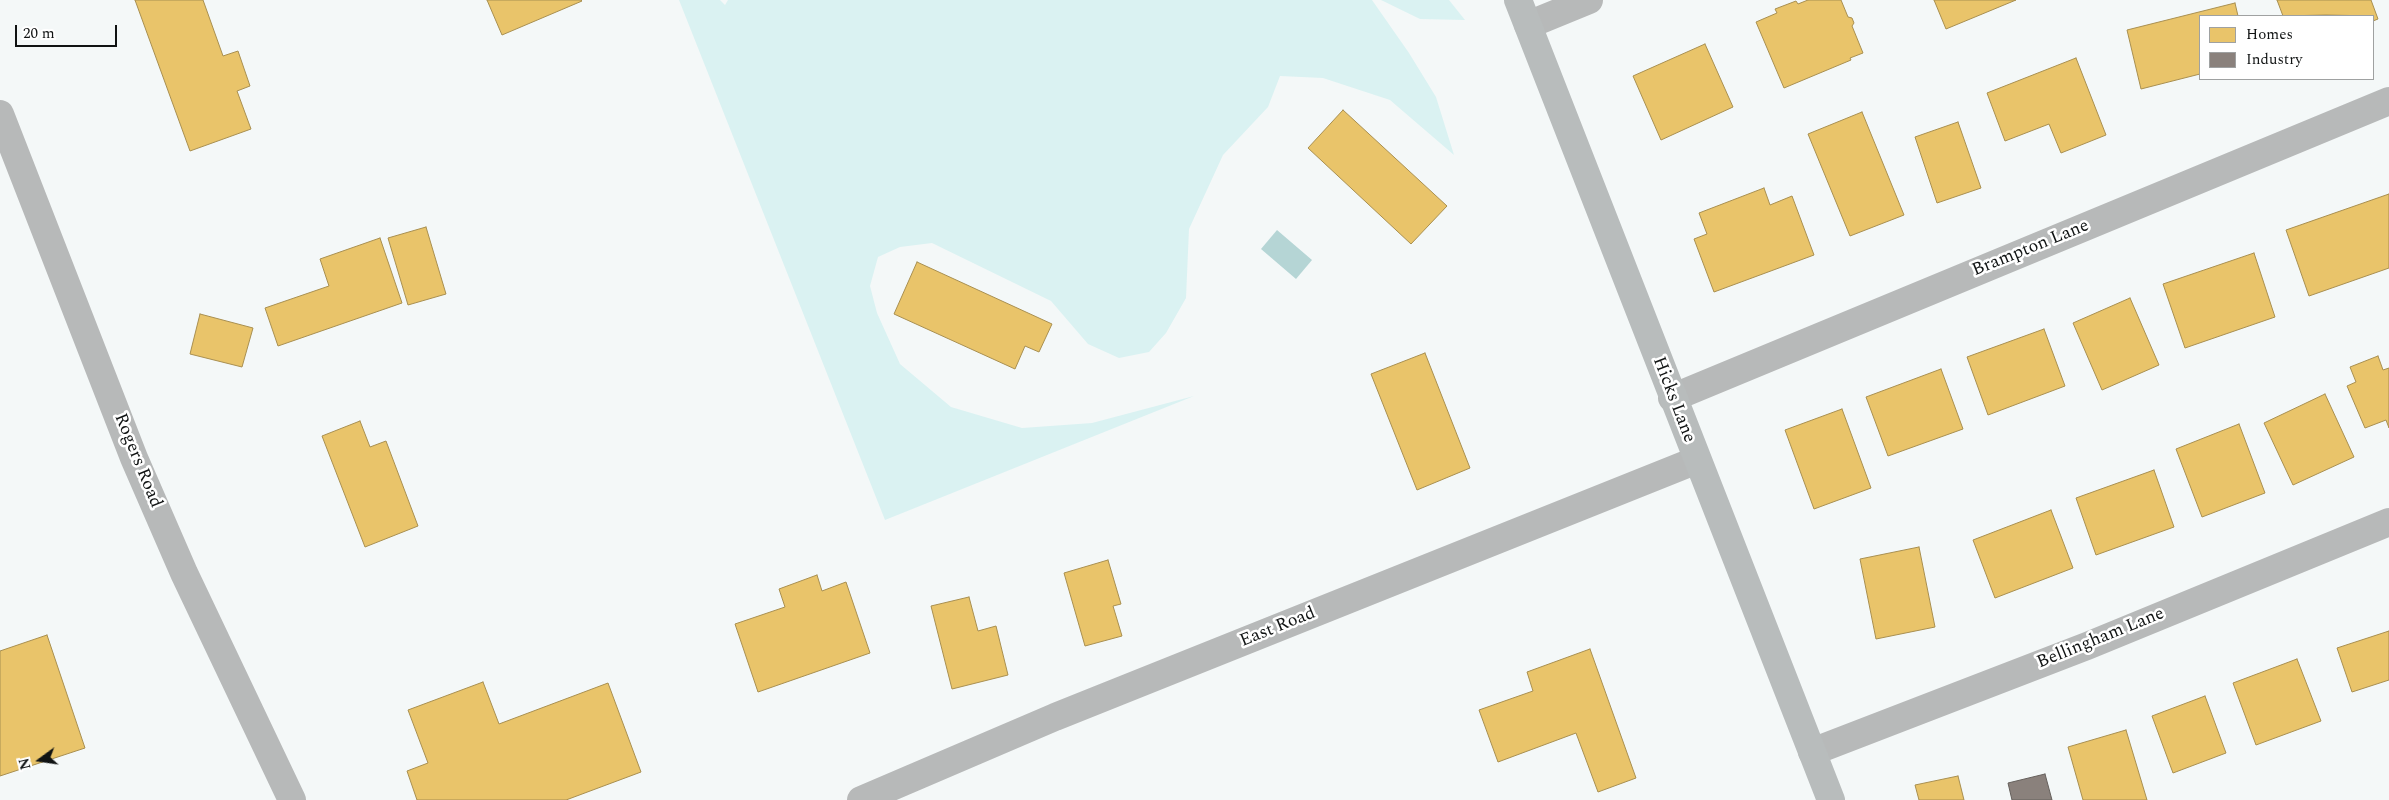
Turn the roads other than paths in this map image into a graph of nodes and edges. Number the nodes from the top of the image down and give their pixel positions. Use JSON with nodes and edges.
{"nodes":[{"id":1,"x":1518,"y":0,"type":"edge"},
{"id":2,"x":1589,"y":0,"type":"edge"},
{"id":3,"x":1528,"y":25,"type":"junction"},
{"id":4,"x":2389,"y":101,"type":"edge"},
{"id":5,"x":0,"y":114,"type":"edge"},
{"id":6,"x":1672,"y":398,"type":"junction"},
{"id":7,"x":1697,"y":460,"type":"junction"},
{"id":8,"x":2389,"y":522,"type":"edge"},
{"id":9,"x":1812,"y":752,"type":"junction"},
{"id":10,"x":292,"y":800,"type":"edge"},
{"id":11,"x":861,"y":800,"type":"edge"},
{"id":12,"x":1831,"y":800,"type":"edge"}],
"edges":[{"from":1,"to":3,"type":"main road","name":"Hicks Lane"},
{"from":2,"to":3,"type":"street"},
{"from":3,"to":6,"type":"main road","name":"Hicks Lane"},
{"from":4,"to":6,"type":"street","name":"Brampton Lane"},
{"from":5,"to":10,"type":"street","name":"Rogers Road"},
{"from":6,"to":7,"type":"main road","name":"Hicks Lane"},
{"from":7,"to":9,"type":"main road","name":"Hicks Lane"},
{"from":7,"to":11,"type":"street","name":"East Road"},
{"from":8,"to":9,"type":"street","name":"Bellingham Lane"},
{"from":9,"to":12,"type":"main road","name":"Hicks Lane"}]}
